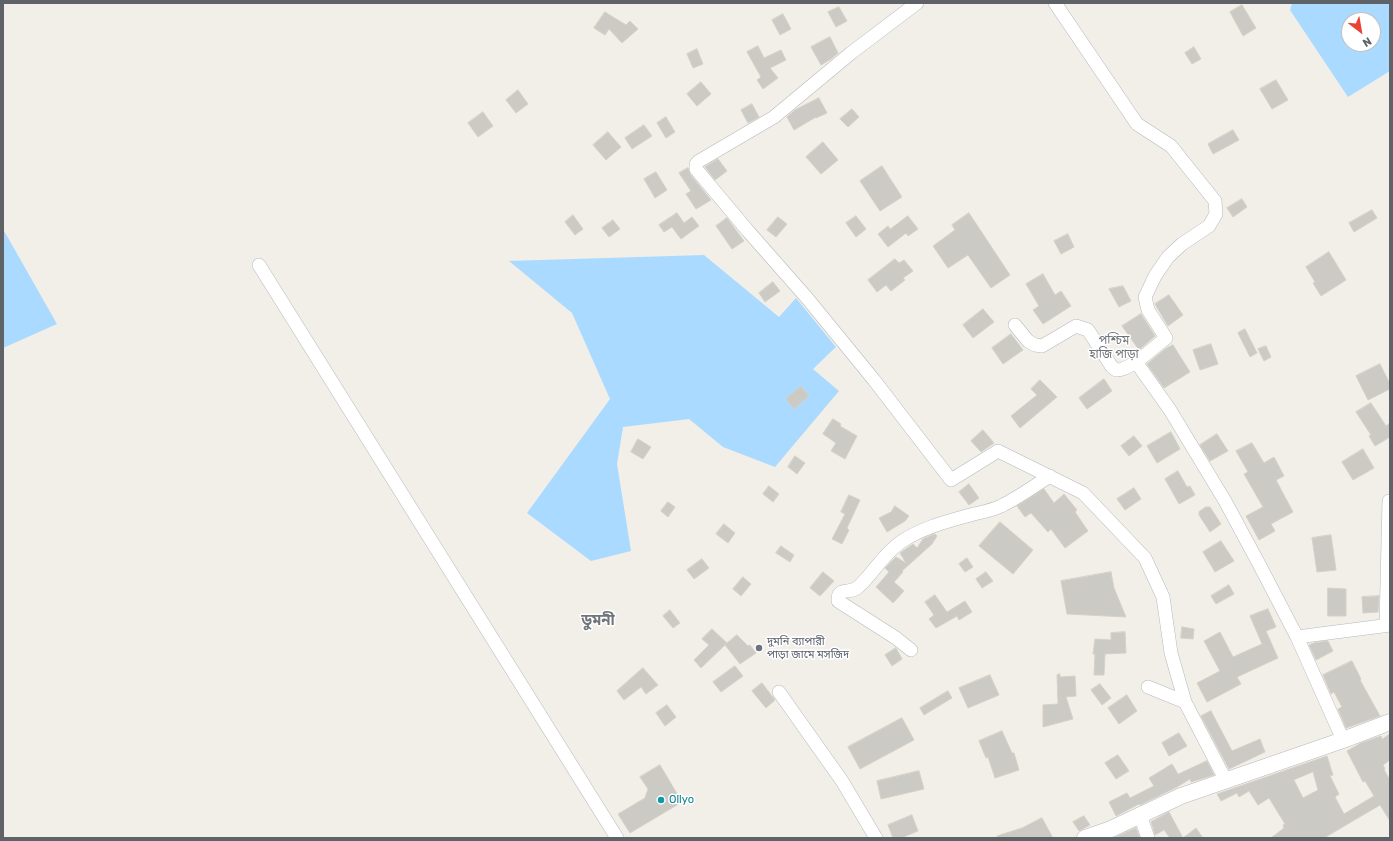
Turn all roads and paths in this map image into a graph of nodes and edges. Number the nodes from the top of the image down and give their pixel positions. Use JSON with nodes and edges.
{"nodes":[{"id":1,"x":917,"y":3,"type":"edge"},
{"id":2,"x":1056,"y":3,"type":"edge"},
{"id":3,"x":259,"y":265,"type":"dead end"},
{"id":4,"x":1015,"y":325,"type":"dead end"},
{"id":5,"x":1136,"y":362,"type":"junction"},
{"id":6,"x":1050,"y":476,"type":"junction"},
{"id":7,"x":1390,"y":501,"type":"edge"},
{"id":8,"x":1389,"y":544,"type":"edge"},
{"id":9,"x":1388,"y":625,"type":"edge"},
{"id":10,"x":1297,"y":636,"type":"junction"},
{"id":11,"x":911,"y":650,"type":"dead end"},
{"id":12,"x":1148,"y":687,"type":"dead end"},
{"id":13,"x":779,"y":692,"type":"dead end"},
{"id":14,"x":1185,"y":702,"type":"junction"},
{"id":15,"x":1390,"y":722,"type":"edge"},
{"id":16,"x":1343,"y":740,"type":"junction"},
{"id":17,"x":1226,"y":780,"type":"junction"},
{"id":18,"x":1140,"y":815,"type":"junction"},
{"id":19,"x":617,"y":838,"type":"edge"},
{"id":20,"x":876,"y":838,"type":"edge"},
{"id":21,"x":1085,"y":838,"type":"edge"},
{"id":22,"x":1148,"y":838,"type":"edge"}],
"edges":[{"from":1,"to":6,"type":"street"},
{"from":2,"to":5,"type":"street"},
{"from":3,"to":19,"type":"street"},
{"from":4,"to":5,"type":"street"},
{"from":5,"to":10,"type":"street"},
{"from":6,"to":11,"type":"street"},
{"from":6,"to":14,"type":"street"},
{"from":7,"to":8,"type":"street"},
{"from":8,"to":9,"type":"street"},
{"from":9,"to":10,"type":"street"},
{"from":10,"to":16,"type":"street"},
{"from":12,"to":14,"type":"street"},
{"from":13,"to":20,"type":"street"},
{"from":14,"to":17,"type":"street"},
{"from":15,"to":16,"type":"street"},
{"from":16,"to":17,"type":"street"},
{"from":17,"to":18,"type":"street"},
{"from":18,"to":21,"type":"street"},
{"from":18,"to":22,"type":"street"}]}
